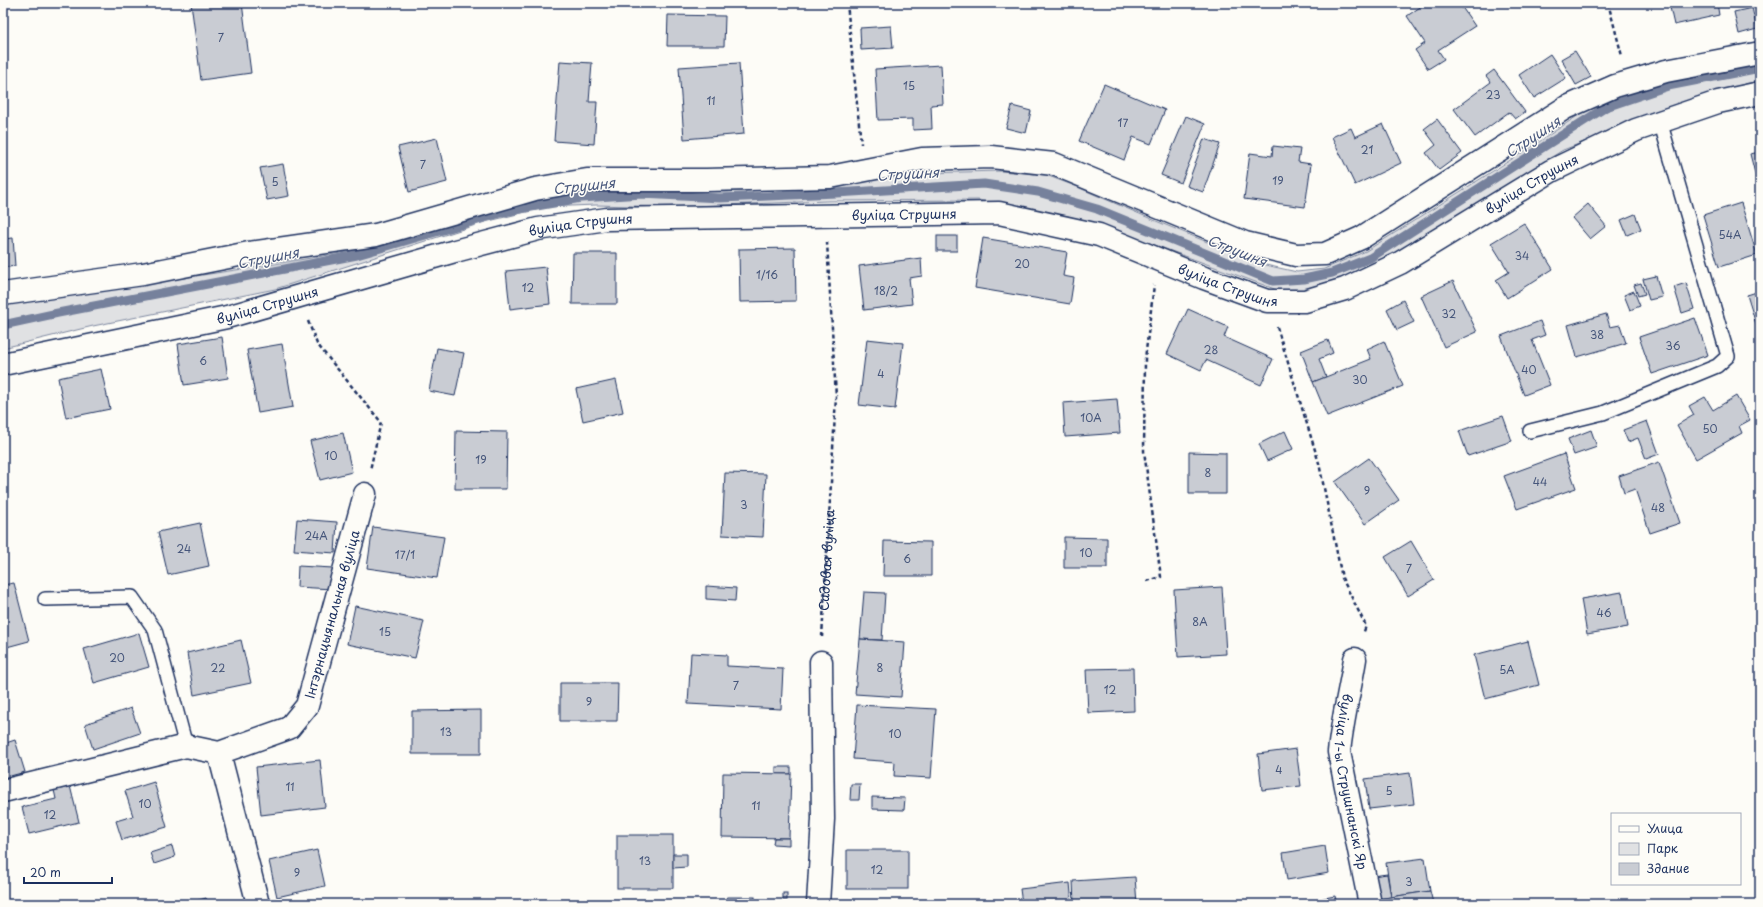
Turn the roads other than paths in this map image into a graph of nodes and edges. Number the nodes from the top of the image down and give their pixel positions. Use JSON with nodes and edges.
{"nodes":[{"id":1,"x":1760,"y":53,"type":"edge"},
{"id":2,"x":1760,"y":92,"type":"edge"},
{"id":3,"x":1660,"y":122,"type":"junction"},
{"id":4,"x":3,"y":294,"type":"edge"},
{"id":5,"x":3,"y":364,"type":"edge"},
{"id":6,"x":1530,"y":431,"type":"dead end"},
{"id":7,"x":365,"y":494,"type":"road end"},
{"id":8,"x":45,"y":599,"type":"dead end"},
{"id":9,"x":1354,"y":659,"type":"dead end"},
{"id":10,"x":821,"y":662,"type":"road end"},
{"id":11,"x":186,"y":746,"type":"junction"},
{"id":12,"x":219,"y":753,"type":"junction"},
{"id":13,"x":3,"y":791,"type":"edge"},
{"id":14,"x":258,"y":904,"type":"edge"},
{"id":15,"x":818,"y":904,"type":"edge"},
{"id":16,"x":1370,"y":904,"type":"edge"}],
"edges":[{"from":1,"to":4,"type":"street"},
{"from":2,"to":3,"type":"street","name":"вуліца Струшня"},
{"from":3,"to":5,"type":"street","name":"вуліца Струшня"},
{"from":3,"to":6,"type":"lane"},
{"from":7,"to":12,"type":"street","name":"Інтэрнацыянальная вуліца"},
{"from":8,"to":11,"type":"lane"},
{"from":9,"to":16,"type":"street","name":"вуліца 1-ы Струшнанскі Яр"},
{"from":10,"to":15,"type":"street"},
{"from":11,"to":12,"type":"street"},
{"from":11,"to":13,"type":"street"},
{"from":12,"to":14,"type":"street"}]}
